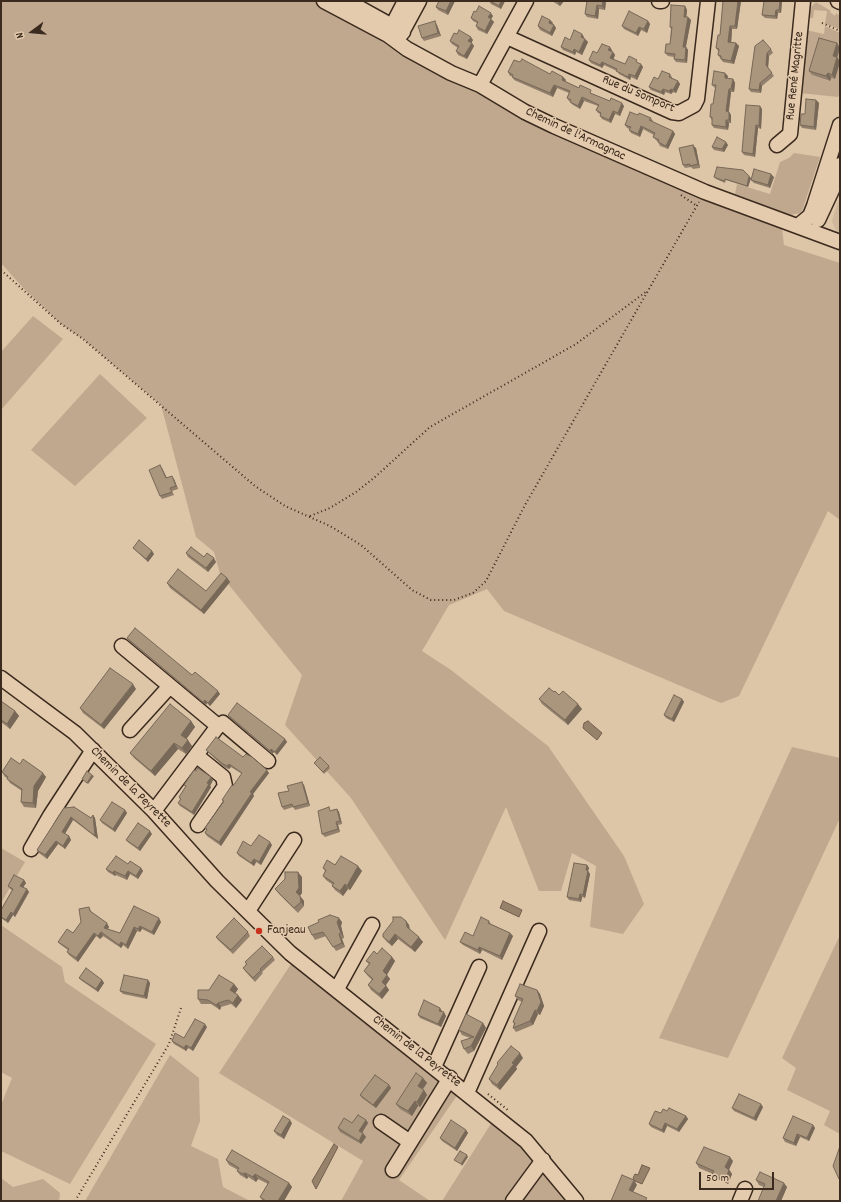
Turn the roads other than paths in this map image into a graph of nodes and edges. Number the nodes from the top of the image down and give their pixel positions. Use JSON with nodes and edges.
{"nodes":[{"id":1,"x":324,"y":1,"type":"edge"},
{"id":2,"x":347,"y":1,"type":"edge"},
{"id":3,"x":405,"y":1,"type":"edge"},
{"id":4,"x":419,"y":1,"type":"edge"},
{"id":5,"x":526,"y":1,"type":"edge"},
{"id":6,"x":708,"y":1,"type":"edge"},
{"id":7,"x":803,"y":1,"type":"edge"},
{"id":8,"x":395,"y":34,"type":"junction"},
{"id":9,"x":507,"y":37,"type":"junction"},
{"id":10,"x":480,"y":85,"type":"junction"},
{"id":11,"x":840,"y":125,"type":"edge"},
{"id":12,"x":777,"y":146,"type":"dead end"},
{"id":13,"x":836,"y":163,"type":"edge"},
{"id":14,"x":798,"y":226,"type":"junction"},
{"id":15,"x":840,"y":242,"type":"edge"},
{"id":16,"x":122,"y":646,"type":"dead end"},
{"id":17,"x":1,"y":678,"type":"edge"},
{"id":18,"x":170,"y":686,"type":"junction"},
{"id":19,"x":218,"y":726,"type":"junction"},
{"id":20,"x":130,"y":730,"type":"dead end"},
{"id":21,"x":93,"y":750,"type":"junction"},
{"id":22,"x":197,"y":756,"type":"junction"},
{"id":23,"x":268,"y":760,"type":"dead end"},
{"id":24,"x":154,"y":811,"type":"junction"},
{"id":25,"x":198,"y":825,"type":"dead end"},
{"id":26,"x":294,"y":840,"type":"dead end"},
{"id":27,"x":31,"y":849,"type":"dead end"},
{"id":28,"x":248,"y":911,"type":"junction"},
{"id":29,"x":372,"y":925,"type":"dead end"},
{"id":30,"x":539,"y":931,"type":"dead end"},
{"id":31,"x":479,"y":967,"type":"dead end"},
{"id":32,"x":337,"y":989,"type":"junction"},
{"id":33,"x":434,"y":1067,"type":"junction"},
{"id":34,"x":450,"y":1078,"type":"junction"},
{"id":35,"x":470,"y":1088,"type":"junction"},
{"id":36,"x":381,"y":1122,"type":"dead end"},
{"id":37,"x":410,"y":1142,"type":"junction"},
{"id":38,"x":543,"y":1160,"type":"junction"},
{"id":39,"x":393,"y":1170,"type":"dead end"},
{"id":40,"x":513,"y":1201,"type":"edge"},
{"id":41,"x":576,"y":1201,"type":"edge"}],
"edges":[{"from":1,"to":8,"type":"street","name":"Chemin de l'Armagnac"},
{"from":2,"to":8,"type":"street"},
{"from":3,"to":8,"type":"street"},
{"from":4,"to":8,"type":"street"},
{"from":5,"to":9,"type":"street"},
{"from":6,"to":9,"type":"street","name":"Rue du Somport"},
{"from":7,"to":12,"type":"street","name":"Rue René Magritte"},
{"from":8,"to":10,"type":"street","name":"Chemin de l'Armagnac"},
{"from":9,"to":10,"type":"street"},
{"from":10,"to":14,"type":"street","name":"Chemin de l'Armagnac"},
{"from":11,"to":13,"type":"street"},
{"from":13,"to":14,"type":"street"},
{"from":14,"to":15,"type":"street","name":"Chemin de l'Armagnac"},
{"from":16,"to":18,"type":"street"},
{"from":17,"to":21,"type":"street","name":"Chemin de la Peyrette"},
{"from":18,"to":19,"type":"street"},
{"from":18,"to":20,"type":"street"},
{"from":19,"to":22,"type":"street"},
{"from":19,"to":23,"type":"street"},
{"from":21,"to":24,"type":"street","name":"Chemin de la Peyrette"},
{"from":21,"to":27,"type":"street"},
{"from":22,"to":24,"type":"street"},
{"from":22,"to":25,"type":"street"},
{"from":24,"to":28,"type":"street","name":"Chemin de la Peyrette"},
{"from":26,"to":28,"type":"street"},
{"from":28,"to":32,"type":"street","name":"Chemin de la Peyrette"},
{"from":29,"to":32,"type":"street"},
{"from":30,"to":35,"type":"street"},
{"from":31,"to":33,"type":"street"},
{"from":32,"to":33,"type":"street","name":"Chemin de la Peyrette"},
{"from":33,"to":34,"type":"street","name":"Chemin de la Peyrette"},
{"from":34,"to":35,"type":"street","name":"Chemin de la Peyrette"},
{"from":34,"to":37,"type":"street"},
{"from":35,"to":38,"type":"street","name":"Chemin de la Peyrette"},
{"from":36,"to":37,"type":"street"},
{"from":37,"to":39,"type":"street"},
{"from":38,"to":40,"type":"street"},
{"from":38,"to":41,"type":"street","name":"Chemin de la Peyrette"}]}
